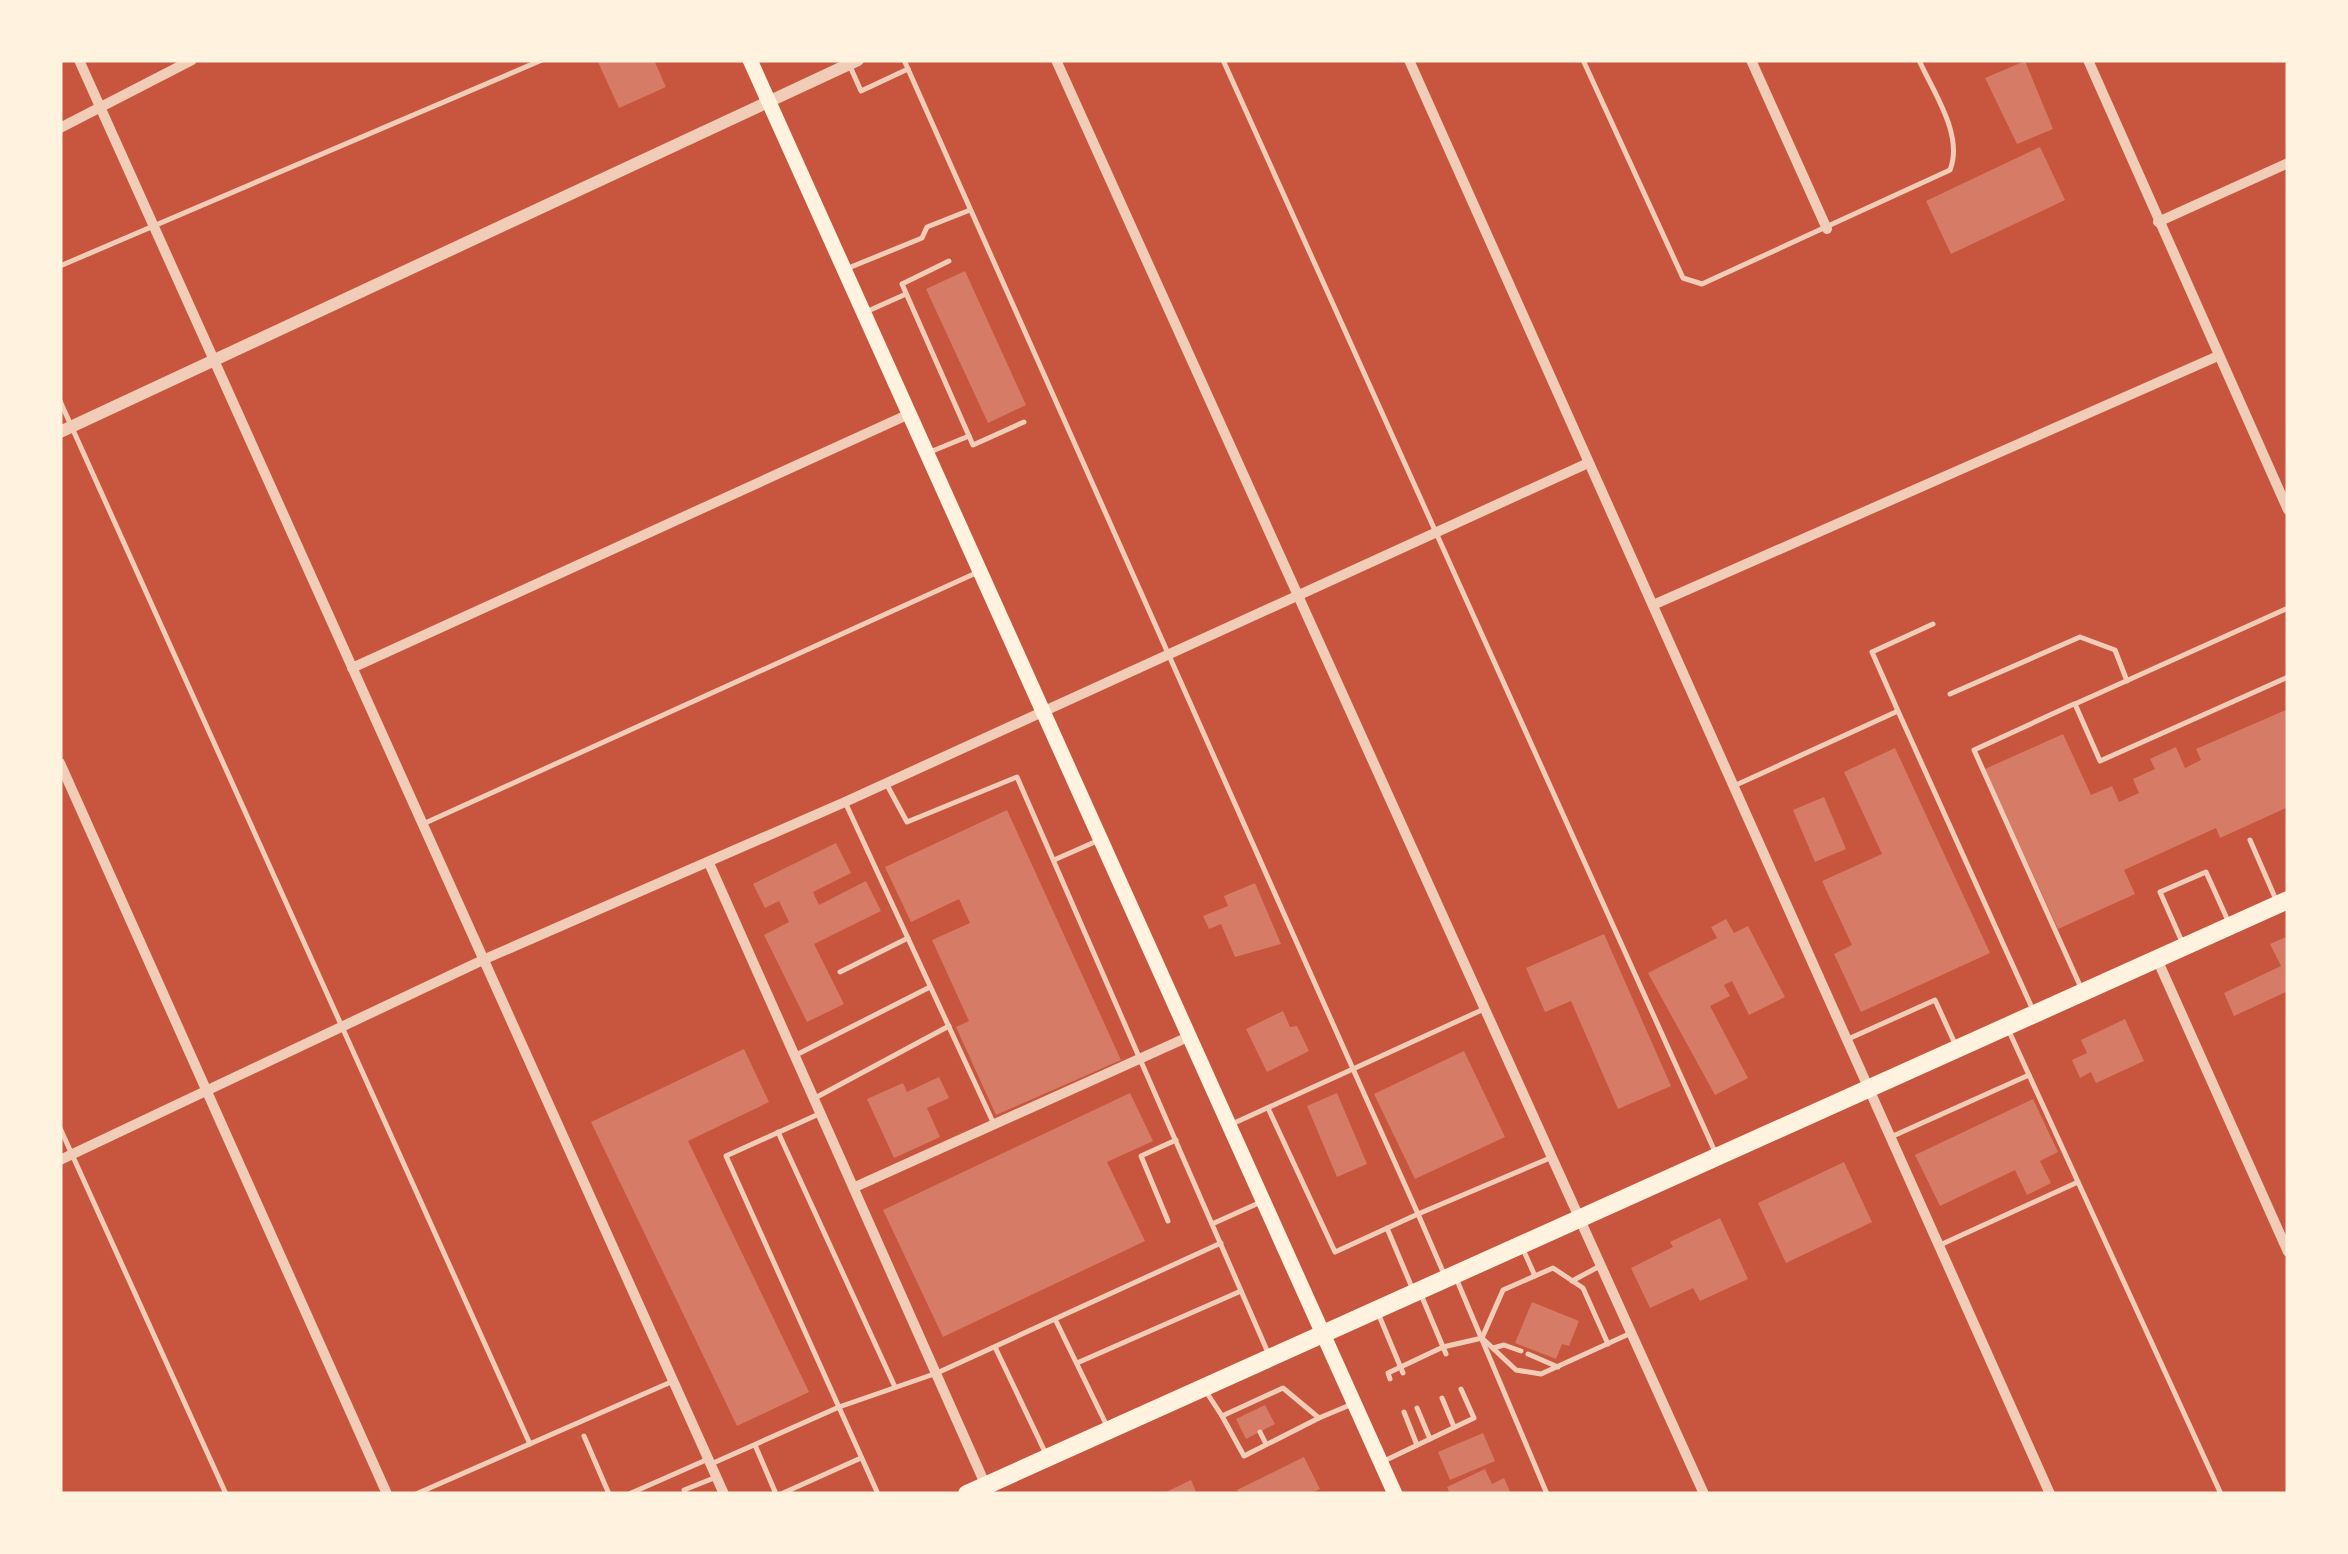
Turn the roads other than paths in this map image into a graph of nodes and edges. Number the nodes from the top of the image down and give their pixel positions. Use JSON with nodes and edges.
{"nodes":[{"id":1,"x":79,"y":60,"type":"edge"},
{"id":2,"x":192,"y":60,"type":"edge"},
{"id":3,"x":542,"y":60,"type":"edge"},
{"id":4,"x":750,"y":60,"type":"edge"},
{"id":5,"x":904,"y":60,"type":"edge"},
{"id":6,"x":1056,"y":60,"type":"edge"},
{"id":7,"x":1223,"y":60,"type":"edge"},
{"id":8,"x":1408,"y":60,"type":"edge"},
{"id":9,"x":1583,"y":60,"type":"edge"},
{"id":10,"x":1751,"y":60,"type":"edge"},
{"id":11,"x":1918,"y":60,"type":"edge"},
{"id":12,"x":2088,"y":60,"type":"edge"},
{"id":13,"x":851,"y":61,"type":"edge"},
{"id":14,"x":908,"y":70,"type":"junction"},
{"id":15,"x":769,"y":102,"type":"junction"},
{"id":16,"x":101,"y":109,"type":"junction"},
{"id":17,"x":60,"y":128,"type":"edge"},
{"id":18,"x":2288,"y":162,"type":"edge"},
{"id":19,"x":970,"y":210,"type":"junction"},
{"id":20,"x":2158,"y":222,"type":"junction"},
{"id":21,"x":154,"y":226,"type":"junction"},
{"id":22,"x":1826,"y":229,"type":"junction"},
{"id":23,"x":950,"y":261,"type":"dead end"},
{"id":24,"x":60,"y":266,"type":"edge"},
{"id":25,"x":844,"y":270,"type":"junction"},
{"id":26,"x":906,"y":294,"type":"junction"},
{"id":27,"x":863,"y":313,"type":"junction"},
{"id":28,"x":2218,"y":356,"type":"junction"},
{"id":29,"x":215,"y":361,"type":"junction"},
{"id":30,"x":60,"y":401,"type":"edge"},
{"id":31,"x":908,"y":414,"type":"junction"},
{"id":32,"x":1024,"y":422,"type":"dead end"},
{"id":33,"x":66,"y":429,"type":"edge"},
{"id":34,"x":969,"y":436,"type":"junction"},
{"id":35,"x":926,"y":454,"type":"junction"},
{"id":36,"x":1586,"y":464,"type":"junction"},
{"id":37,"x":2288,"y":510,"type":"edge"},
{"id":38,"x":1436,"y":532,"type":"junction"},
{"id":39,"x":978,"y":572,"type":"junction"},
{"id":40,"x":1300,"y":593,"type":"junction"},
{"id":41,"x":1653,"y":605,"type":"junction"},
{"id":42,"x":2288,"y":608,"type":"edge"},
{"id":43,"x":1933,"y":624,"type":"dead end"},
{"id":44,"x":1166,"y":654,"type":"junction"},
{"id":45,"x":352,"y":668,"type":"junction"},
{"id":46,"x":2288,"y":678,"type":"edge"},
{"id":47,"x":2128,"y":680,"type":"junction"},
{"id":48,"x":1950,"y":694,"type":"dead end"},
{"id":49,"x":2075,"y":704,"type":"junction"},
{"id":50,"x":1042,"y":711,"type":"junction"},
{"id":51,"x":1898,"y":711,"type":"junction"},
{"id":52,"x":60,"y":763,"type":"edge"},
{"id":53,"x":886,"y":783,"type":"junction"},
{"id":54,"x":1733,"y":786,"type":"junction"},
{"id":55,"x":845,"y":802,"type":"junction"},
{"id":56,"x":423,"y":824,"type":"junction"},
{"id":57,"x":1100,"y":840,"type":"junction"},
{"id":58,"x":2250,"y":840,"type":"dead end"},
{"id":59,"x":1054,"y":860,"type":"junction"},
{"id":60,"x":709,"y":864,"type":"junction"},
{"id":61,"x":2283,"y":903,"type":"edge"},
{"id":62,"x":2230,"y":926,"type":"junction"},
{"id":63,"x":908,"y":938,"type":"junction"},
{"id":64,"x":2184,"y":947,"type":"junction"},
{"id":65,"x":485,"y":959,"type":"junction"},
{"id":66,"x":2156,"y":960,"type":"junction"},
{"id":67,"x":840,"y":972,"type":"dead end"},
{"id":68,"x":930,"y":987,"type":"junction"},
{"id":69,"x":2084,"y":993,"type":"junction"},
{"id":70,"x":1487,"y":1008,"type":"junction"},
{"id":71,"x":2035,"y":1014,"type":"junction"},
{"id":72,"x":949,"y":1026,"type":"junction"},
{"id":73,"x":2007,"y":1026,"type":"junction"},
{"id":74,"x":344,"y":1027,"type":"junction"},
{"id":75,"x":1188,"y":1037,"type":"junction"},
{"id":76,"x":1846,"y":1040,"type":"junction"},
{"id":77,"x":1957,"y":1049,"type":"junction"},
{"id":78,"x":796,"y":1056,"type":"junction"},
{"id":79,"x":1141,"y":1058,"type":"junction"},
{"id":80,"x":1353,"y":1069,"type":"junction"},
{"id":81,"x":2029,"y":1075,"type":"junction"},
{"id":82,"x":1867,"y":1090,"type":"junction"},
{"id":83,"x":208,"y":1092,"type":"junction"},
{"id":84,"x":815,"y":1098,"type":"junction"},
{"id":85,"x":1268,"y":1108,"type":"junction"},
{"id":86,"x":822,"y":1113,"type":"junction"},
{"id":87,"x":994,"y":1124,"type":"junction"},
{"id":88,"x":1229,"y":1125,"type":"junction"},
{"id":89,"x":60,"y":1128,"type":"edge"},
{"id":90,"x":778,"y":1132,"type":"junction"},
{"id":91,"x":1889,"y":1138,"type":"junction"},
{"id":92,"x":1176,"y":1140,"type":"junction"},
{"id":93,"x":72,"y":1154,"type":"junction"},
{"id":94,"x":1553,"y":1156,"type":"junction"},
{"id":95,"x":1718,"y":1157,"type":"junction"},
{"id":96,"x":60,"y":1160,"type":"edge"},
{"id":97,"x":2078,"y":1182,"type":"junction"},
{"id":98,"x":855,"y":1186,"type":"junction"},
{"id":99,"x":1264,"y":1200,"type":"junction"},
{"id":100,"x":1418,"y":1214,"type":"junction"},
{"id":101,"x":1581,"y":1218,"type":"junction"},
{"id":102,"x":1168,"y":1221,"type":"dead end"},
{"id":103,"x":1212,"y":1224,"type":"junction"},
{"id":104,"x":1387,"y":1228,"type":"junction"},
{"id":105,"x":1221,"y":1244,"type":"junction"},
{"id":106,"x":1522,"y":1245,"type":"junction"},
{"id":107,"x":1938,"y":1246,"type":"junction"},
{"id":108,"x":2288,"y":1252,"type":"edge"},
{"id":109,"x":1602,"y":1265,"type":"junction"},
{"id":110,"x":1535,"y":1276,"type":"junction"},
{"id":111,"x":1451,"y":1277,"type":"junction"},
{"id":112,"x":1572,"y":1280,"type":"junction"},
{"id":113,"x":1241,"y":1291,"type":"junction"},
{"id":114,"x":1417,"y":1292,"type":"junction"},
{"id":115,"x":1377,"y":1310,"type":"junction"},
{"id":116,"x":1056,"y":1319,"type":"junction"},
{"id":117,"x":1632,"y":1333,"type":"junction"},
{"id":118,"x":1325,"y":1334,"type":"junction"},
{"id":119,"x":1482,"y":1338,"type":"junction"},
{"id":120,"x":1608,"y":1344,"type":"junction"},
{"id":121,"x":995,"y":1346,"type":"junction"},
{"id":122,"x":1493,"y":1348,"type":"junction"},
{"id":123,"x":1444,"y":1350,"type":"junction"},
{"id":124,"x":1270,"y":1358,"type":"junction"},
{"id":125,"x":1077,"y":1363,"type":"junction"},
{"id":126,"x":1558,"y":1367,"type":"junction"},
{"id":127,"x":1402,"y":1370,"type":"junction"},
{"id":128,"x":937,"y":1373,"type":"junction"},
{"id":129,"x":1390,"y":1379,"type":"dead end"},
{"id":130,"x":674,"y":1381,"type":"junction"},
{"id":131,"x":896,"y":1387,"type":"junction"},
{"id":132,"x":1203,"y":1388,"type":"junction"},
{"id":133,"x":1461,"y":1388,"type":"dead end"},
{"id":134,"x":1442,"y":1398,"type":"dead end"},
{"id":135,"x":1355,"y":1402,"type":"junction"},
{"id":136,"x":1246,"y":1404,"type":"junction"},
{"id":137,"x":839,"y":1407,"type":"junction"},
{"id":138,"x":1418,"y":1408,"type":"dead end"},
{"id":139,"x":1250,"y":1412,"type":"dead end"},
{"id":140,"x":1404,"y":1412,"type":"dead end"},
{"id":141,"x":1222,"y":1416,"type":"junction"},
{"id":142,"x":1318,"y":1418,"type":"junction"},
{"id":143,"x":1454,"y":1428,"type":"junction"},
{"id":144,"x":1109,"y":1430,"type":"junction"},
{"id":145,"x":1260,"y":1432,"type":"dead end"},
{"id":146,"x":584,"y":1436,"type":"dead end"},
{"id":147,"x":1430,"y":1439,"type":"junction"},
{"id":148,"x":530,"y":1444,"type":"junction"},
{"id":149,"x":1266,"y":1444,"type":"junction"},
{"id":150,"x":754,"y":1445,"type":"junction"},
{"id":151,"x":1417,"y":1446,"type":"junction"},
{"id":152,"x":862,"y":1458,"type":"junction"},
{"id":153,"x":1048,"y":1458,"type":"junction"},
{"id":154,"x":710,"y":1462,"type":"junction"},
{"id":155,"x":1382,"y":1463,"type":"junction"},
{"id":156,"x":717,"y":1478,"type":"junction"},
{"id":157,"x":986,"y":1486,"type":"junction"},
{"id":158,"x":226,"y":1494,"type":"edge"},
{"id":159,"x":387,"y":1494,"type":"edge"},
{"id":160,"x":416,"y":1494,"type":"edge"},
{"id":161,"x":609,"y":1494,"type":"edge"},
{"id":162,"x":630,"y":1494,"type":"edge"},
{"id":163,"x":686,"y":1494,"type":"edge"},
{"id":164,"x":724,"y":1494,"type":"edge"},
{"id":165,"x":778,"y":1494,"type":"edge"},
{"id":166,"x":878,"y":1494,"type":"edge"},
{"id":167,"x":967,"y":1494,"type":"edge"},
{"id":168,"x":1395,"y":1494,"type":"edge"},
{"id":169,"x":1546,"y":1494,"type":"edge"},
{"id":170,"x":1704,"y":1494,"type":"edge"},
{"id":171,"x":2050,"y":1494,"type":"edge"},
{"id":172,"x":2221,"y":1494,"type":"edge"}],
"edges":[{"from":1,"to":16,"type":"street"},
{"from":2,"to":16,"type":"street"},
{"from":3,"to":21,"type":"lane"},
{"from":4,"to":15,"type":"main road"},
{"from":5,"to":14,"type":"lane"},
{"from":6,"to":40,"type":"street"},
{"from":7,"to":38,"type":"lane"},
{"from":8,"to":36,"type":"street"},
{"from":9,"to":22,"type":"lane"},
{"from":10,"to":22,"type":"street"},
{"from":11,"to":22,"type":"lane"},
{"from":12,"to":20,"type":"street"},
{"from":13,"to":14,"type":"lane"},
{"from":13,"to":15,"type":"street"},
{"from":14,"to":19,"type":"lane"},
{"from":15,"to":25,"type":"main road"},
{"from":15,"to":29,"type":"street"},
{"from":16,"to":17,"type":"street"},
{"from":16,"to":21,"type":"street"},
{"from":18,"to":20,"type":"street"},
{"from":19,"to":25,"type":"lane"},
{"from":19,"to":44,"type":"lane"},
{"from":20,"to":28,"type":"street"},
{"from":21,"to":24,"type":"lane"},
{"from":21,"to":29,"type":"street"},
{"from":23,"to":26,"type":"lane"},
{"from":25,"to":27,"type":"main road"},
{"from":26,"to":27,"type":"lane"},
{"from":26,"to":34,"type":"lane"},
{"from":27,"to":31,"type":"main road"},
{"from":28,"to":37,"type":"street"},
{"from":28,"to":41,"type":"street"},
{"from":29,"to":33,"type":"street"},
{"from":29,"to":45,"type":"street"},
{"from":30,"to":33,"type":"lane"},
{"from":31,"to":35,"type":"main road"},
{"from":31,"to":45,"type":"street"},
{"from":32,"to":34,"type":"lane"},
{"from":33,"to":74,"type":"lane"},
{"from":34,"to":35,"type":"lane"},
{"from":35,"to":39,"type":"main road"},
{"from":36,"to":38,"type":"street"},
{"from":36,"to":41,"type":"street"},
{"from":38,"to":40,"type":"street"},
{"from":38,"to":95,"type":"lane"},
{"from":39,"to":50,"type":"main road"},
{"from":39,"to":56,"type":"lane"},
{"from":40,"to":44,"type":"street"},
{"from":40,"to":70,"type":"street"},
{"from":41,"to":54,"type":"street"},
{"from":42,"to":47,"type":"lane"},
{"from":43,"to":51,"type":"lane"},
{"from":44,"to":50,"type":"street"},
{"from":44,"to":80,"type":"lane"},
{"from":45,"to":56,"type":"street"},
{"from":46,"to":49,"type":"lane"},
{"from":47,"to":48,"type":"lane"},
{"from":47,"to":49,"type":"lane"},
{"from":49,"to":69,"type":"lane"},
{"from":50,"to":53,"type":"street"},
{"from":50,"to":57,"type":"main road"},
{"from":51,"to":54,"type":"lane"},
{"from":51,"to":71,"type":"lane"},
{"from":52,"to":83,"type":"street"},
{"from":53,"to":55,"type":"street"},
{"from":53,"to":59,"type":"lane"},
{"from":54,"to":76,"type":"street"},
{"from":55,"to":60,"type":"street"},
{"from":55,"to":63,"type":"lane"},
{"from":56,"to":65,"type":"street"},
{"from":57,"to":59,"type":"lane"},
{"from":57,"to":75,"type":"main road"},
{"from":58,"to":61,"type":"lane"},
{"from":59,"to":79,"type":"lane"},
{"from":60,"to":65,"type":"street"},
{"from":60,"to":78,"type":"street"},
{"from":61,"to":62,"type":"main road"},
{"from":62,"to":64,"type":"main road"},
{"from":62,"to":64,"type":"lane"},
{"from":63,"to":67,"type":"lane"},
{"from":63,"to":68,"type":"lane"},
{"from":64,"to":66,"type":"main road"},
{"from":65,"to":74,"type":"street"},
{"from":65,"to":130,"type":"street"},
{"from":66,"to":69,"type":"main road"},
{"from":66,"to":108,"type":"street"},
{"from":68,"to":72,"type":"lane"},
{"from":68,"to":78,"type":"lane"},
{"from":69,"to":71,"type":"main road"},
{"from":70,"to":80,"type":"lane"},
{"from":70,"to":94,"type":"street"},
{"from":71,"to":73,"type":"main road"},
{"from":72,"to":84,"type":"lane"},
{"from":72,"to":87,"type":"lane"},
{"from":73,"to":77,"type":"main road"},
{"from":73,"to":81,"type":"lane"},
{"from":74,"to":83,"type":"street"},
{"from":74,"to":148,"type":"lane"},
{"from":75,"to":79,"type":"street"},
{"from":75,"to":88,"type":"main road"},
{"from":76,"to":77,"type":"lane"},
{"from":76,"to":82,"type":"street"},
{"from":77,"to":82,"type":"main road"},
{"from":78,"to":84,"type":"street"},
{"from":79,"to":87,"type":"street"},
{"from":79,"to":92,"type":"lane"},
{"from":80,"to":85,"type":"lane"},
{"from":80,"to":100,"type":"lane"},
{"from":81,"to":91,"type":"lane"},
{"from":81,"to":97,"type":"lane"},
{"from":82,"to":91,"type":"street"},
{"from":82,"to":95,"type":"main road"},
{"from":83,"to":93,"type":"street"},
{"from":83,"to":159,"type":"street"},
{"from":84,"to":86,"type":"street"},
{"from":85,"to":88,"type":"lane"},
{"from":85,"to":104,"type":"lane"},
{"from":86,"to":90,"type":"lane"},
{"from":86,"to":98,"type":"street"},
{"from":87,"to":98,"type":"street"},
{"from":88,"to":99,"type":"main road"},
{"from":89,"to":93,"type":"lane"},
{"from":90,"to":131,"type":"lane"},
{"from":90,"to":137,"type":"lane"},
{"from":91,"to":107,"type":"street"},
{"from":92,"to":102,"type":"lane"},
{"from":92,"to":103,"type":"lane"},
{"from":93,"to":96,"type":"street"},
{"from":93,"to":158,"type":"lane"},
{"from":94,"to":100,"type":"lane"},
{"from":94,"to":101,"type":"street"},
{"from":95,"to":101,"type":"main road"},
{"from":97,"to":107,"type":"lane"},
{"from":97,"to":172,"type":"lane"},
{"from":98,"to":128,"type":"street"},
{"from":99,"to":103,"type":"lane"},
{"from":99,"to":118,"type":"main road"},
{"from":100,"to":104,"type":"lane"},
{"from":100,"to":111,"type":"lane"},
{"from":101,"to":106,"type":"main road"},
{"from":101,"to":109,"type":"street"},
{"from":103,"to":105,"type":"lane"},
{"from":104,"to":114,"type":"lane"},
{"from":105,"to":113,"type":"lane"},
{"from":105,"to":116,"type":"lane"},
{"from":106,"to":110,"type":"lane"},
{"from":106,"to":111,"type":"main road"},
{"from":107,"to":171,"type":"street"},
{"from":109,"to":112,"type":"lane"},
{"from":109,"to":117,"type":"street"},
{"from":110,"to":112,"type":"lane"},
{"from":110,"to":119,"type":"lane"},
{"from":111,"to":114,"type":"main road"},
{"from":111,"to":119,"type":"lane"},
{"from":112,"to":120,"type":"lane"},
{"from":113,"to":124,"type":"lane"},
{"from":113,"to":125,"type":"lane"},
{"from":114,"to":115,"type":"main road"},
{"from":114,"to":123,"type":"lane"},
{"from":115,"to":118,"type":"main road"},
{"from":115,"to":127,"type":"lane"},
{"from":116,"to":121,"type":"lane"},
{"from":116,"to":125,"type":"lane"},
{"from":117,"to":120,"type":"lane"},
{"from":117,"to":170,"type":"street"},
{"from":118,"to":124,"type":"main road"},
{"from":118,"to":135,"type":"main road"},
{"from":119,"to":122,"type":"lane"},
{"from":119,"to":123,"type":"lane"},
{"from":119,"to":169,"type":"lane"},
{"from":120,"to":126,"type":"lane"},
{"from":121,"to":128,"type":"lane"},
{"from":121,"to":153,"type":"lane"},
{"from":122,"to":126,"type":"lane"},
{"from":122,"to":126,"type":"lane"},
{"from":123,"to":127,"type":"lane"},
{"from":124,"to":132,"type":"main road"},
{"from":125,"to":144,"type":"lane"},
{"from":127,"to":129,"type":"lane"},
{"from":128,"to":131,"type":"lane"},
{"from":128,"to":157,"type":"street"},
{"from":130,"to":148,"type":"lane"},
{"from":130,"to":154,"type":"street"},
{"from":131,"to":137,"type":"lane"},
{"from":132,"to":141,"type":"lane"},
{"from":132,"to":144,"type":"main road"},
{"from":133,"to":143,"type":"lane"},
{"from":134,"to":143,"type":"lane"},
{"from":135,"to":142,"type":"lane"},
{"from":135,"to":155,"type":"main road"},
{"from":136,"to":139,"type":"lane"},
{"from":136,"to":141,"type":"lane"},
{"from":136,"to":142,"type":"lane"},
{"from":137,"to":150,"type":"lane"},
{"from":137,"to":152,"type":"lane"},
{"from":138,"to":147,"type":"lane"},
{"from":140,"to":151,"type":"lane"},
{"from":141,"to":149,"type":"lane"},
{"from":142,"to":149,"type":"lane"},
{"from":143,"to":147,"type":"lane"},
{"from":144,"to":153,"type":"main road"},
{"from":145,"to":149,"type":"lane"},
{"from":146,"to":161,"type":"lane"},
{"from":147,"to":151,"type":"lane"},
{"from":148,"to":160,"type":"lane"},
{"from":150,"to":154,"type":"lane"},
{"from":150,"to":165,"type":"lane"},
{"from":151,"to":155,"type":"lane"},
{"from":152,"to":165,"type":"lane"},
{"from":152,"to":166,"type":"lane"},
{"from":153,"to":157,"type":"main road"},
{"from":154,"to":156,"type":"street"},
{"from":154,"to":162,"type":"lane"},
{"from":155,"to":168,"type":"main road"},
{"from":156,"to":163,"type":"lane"},
{"from":156,"to":164,"type":"street"},
{"from":157,"to":167,"type":"main road"}]}
